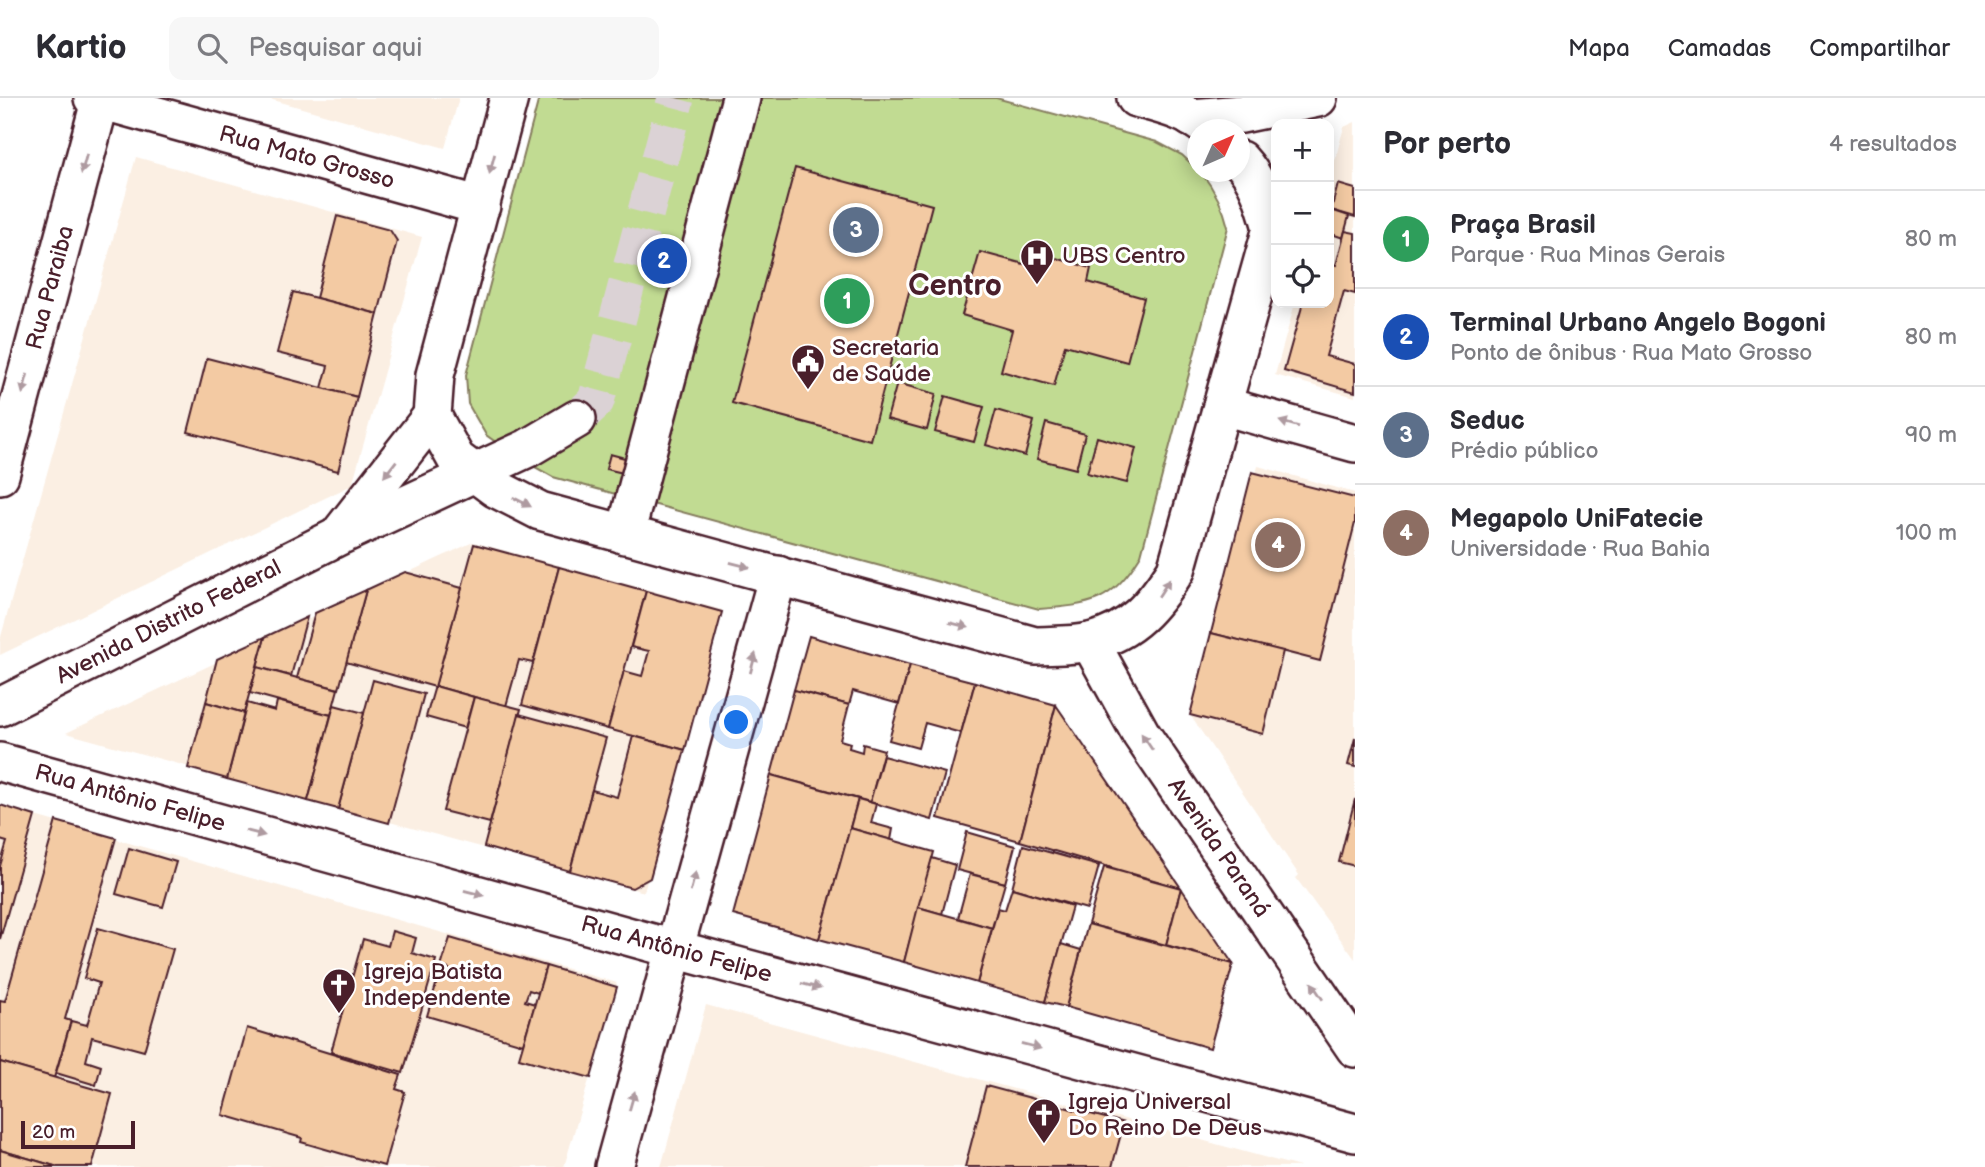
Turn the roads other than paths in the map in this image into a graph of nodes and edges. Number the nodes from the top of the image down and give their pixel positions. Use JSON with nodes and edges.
{"nodes":[{"id":1,"x":509,"y":98,"type":"edge"},
{"id":2,"x":741,"y":98,"type":"edge"},
{"id":3,"x":1136,"y":98,"type":"edge"},
{"id":4,"x":1318,"y":98,"type":"edge"},
{"id":5,"x":1328,"y":98,"type":"edge"},
{"id":6,"x":98,"y":99,"type":"edge"},
{"id":7,"x":1191,"y":119,"type":"edge"},
{"id":8,"x":1221,"y":119,"type":"edge"},
{"id":9,"x":1316,"y":119,"type":"edge"},
{"id":10,"x":1250,"y":172,"type":"edge"},
{"id":11,"x":481,"y":206,"type":"junction"},
{"id":12,"x":1271,"y":216,"type":"edge"},
{"id":13,"x":1271,"y":234,"type":"edge"},
{"id":14,"x":1223,"y":406,"type":"junction"},
{"id":15,"x":432,"y":416,"type":"junction"},
{"id":16,"x":577,"y":419,"type":"tunnel mouth"},
{"id":17,"x":1355,"y":443,"type":"edge"},
{"id":18,"x":475,"y":473,"type":"junction"},
{"id":19,"x":0,"y":475,"type":"edge"},
{"id":20,"x":625,"y":535,"type":"junction"},
{"id":21,"x":337,"y":537,"type":"junction"},
{"id":22,"x":778,"y":575,"type":"junction"},
{"id":23,"x":1090,"y":642,"type":"junction"},
{"id":24,"x":0,"y":707,"type":"edge"},
{"id":25,"x":0,"y":762,"type":"edge"},
{"id":26,"x":674,"y":949,"type":"junction"},
{"id":27,"x":1355,"y":1048,"type":"edge"},
{"id":28,"x":1355,"y":1133,"type":"edge"},
{"id":29,"x":614,"y":1167,"type":"edge"}],
"edges":[{"from":1,"to":11,"type":"street","one_way":true},
{"from":2,"to":20,"type":"street"},
{"from":3,"to":7,"type":"street"},
{"from":4,"to":8,"type":"street"},
{"from":5,"to":9,"type":"street"},
{"from":6,"to":11,"type":"street","name":"Rua Mato Grosso"},
{"from":6,"to":19,"type":"street","name":"Rua Paraiba","one_way":true},
{"from":10,"to":12,"type":"street"},
{"from":11,"to":15,"type":"street"},
{"from":13,"to":14,"type":"street"},
{"from":17,"to":14,"type":"street","one_way":true},
{"from":23,"to":14,"type":"street","one_way":true},
{"from":15,"to":18,"type":"street"},
{"from":15,"to":21,"type":"street","name":"Avenida Distrito Federal","one_way":true},
{"from":16,"to":18,"type":"street","name":"Avenida Distrito Federal"},
{"from":18,"to":20,"type":"street","one_way":true},
{"from":18,"to":21,"type":"street","name":"Avenida Distrito Federal"},
{"from":20,"to":22,"type":"street","one_way":true},
{"from":21,"to":24,"type":"street","name":"Avenida Distrito Federal"},
{"from":22,"to":23,"type":"street","one_way":true},
{"from":26,"to":22,"type":"street","one_way":true},
{"from":27,"to":23,"type":"street","name":"Avenida Paraná","one_way":true},
{"from":25,"to":26,"type":"street","name":"Rua Antônio Felipe","one_way":true},
{"from":26,"to":28,"type":"street","name":"Rua Antônio Felipe","one_way":true},
{"from":29,"to":26,"type":"street","one_way":true}]}
